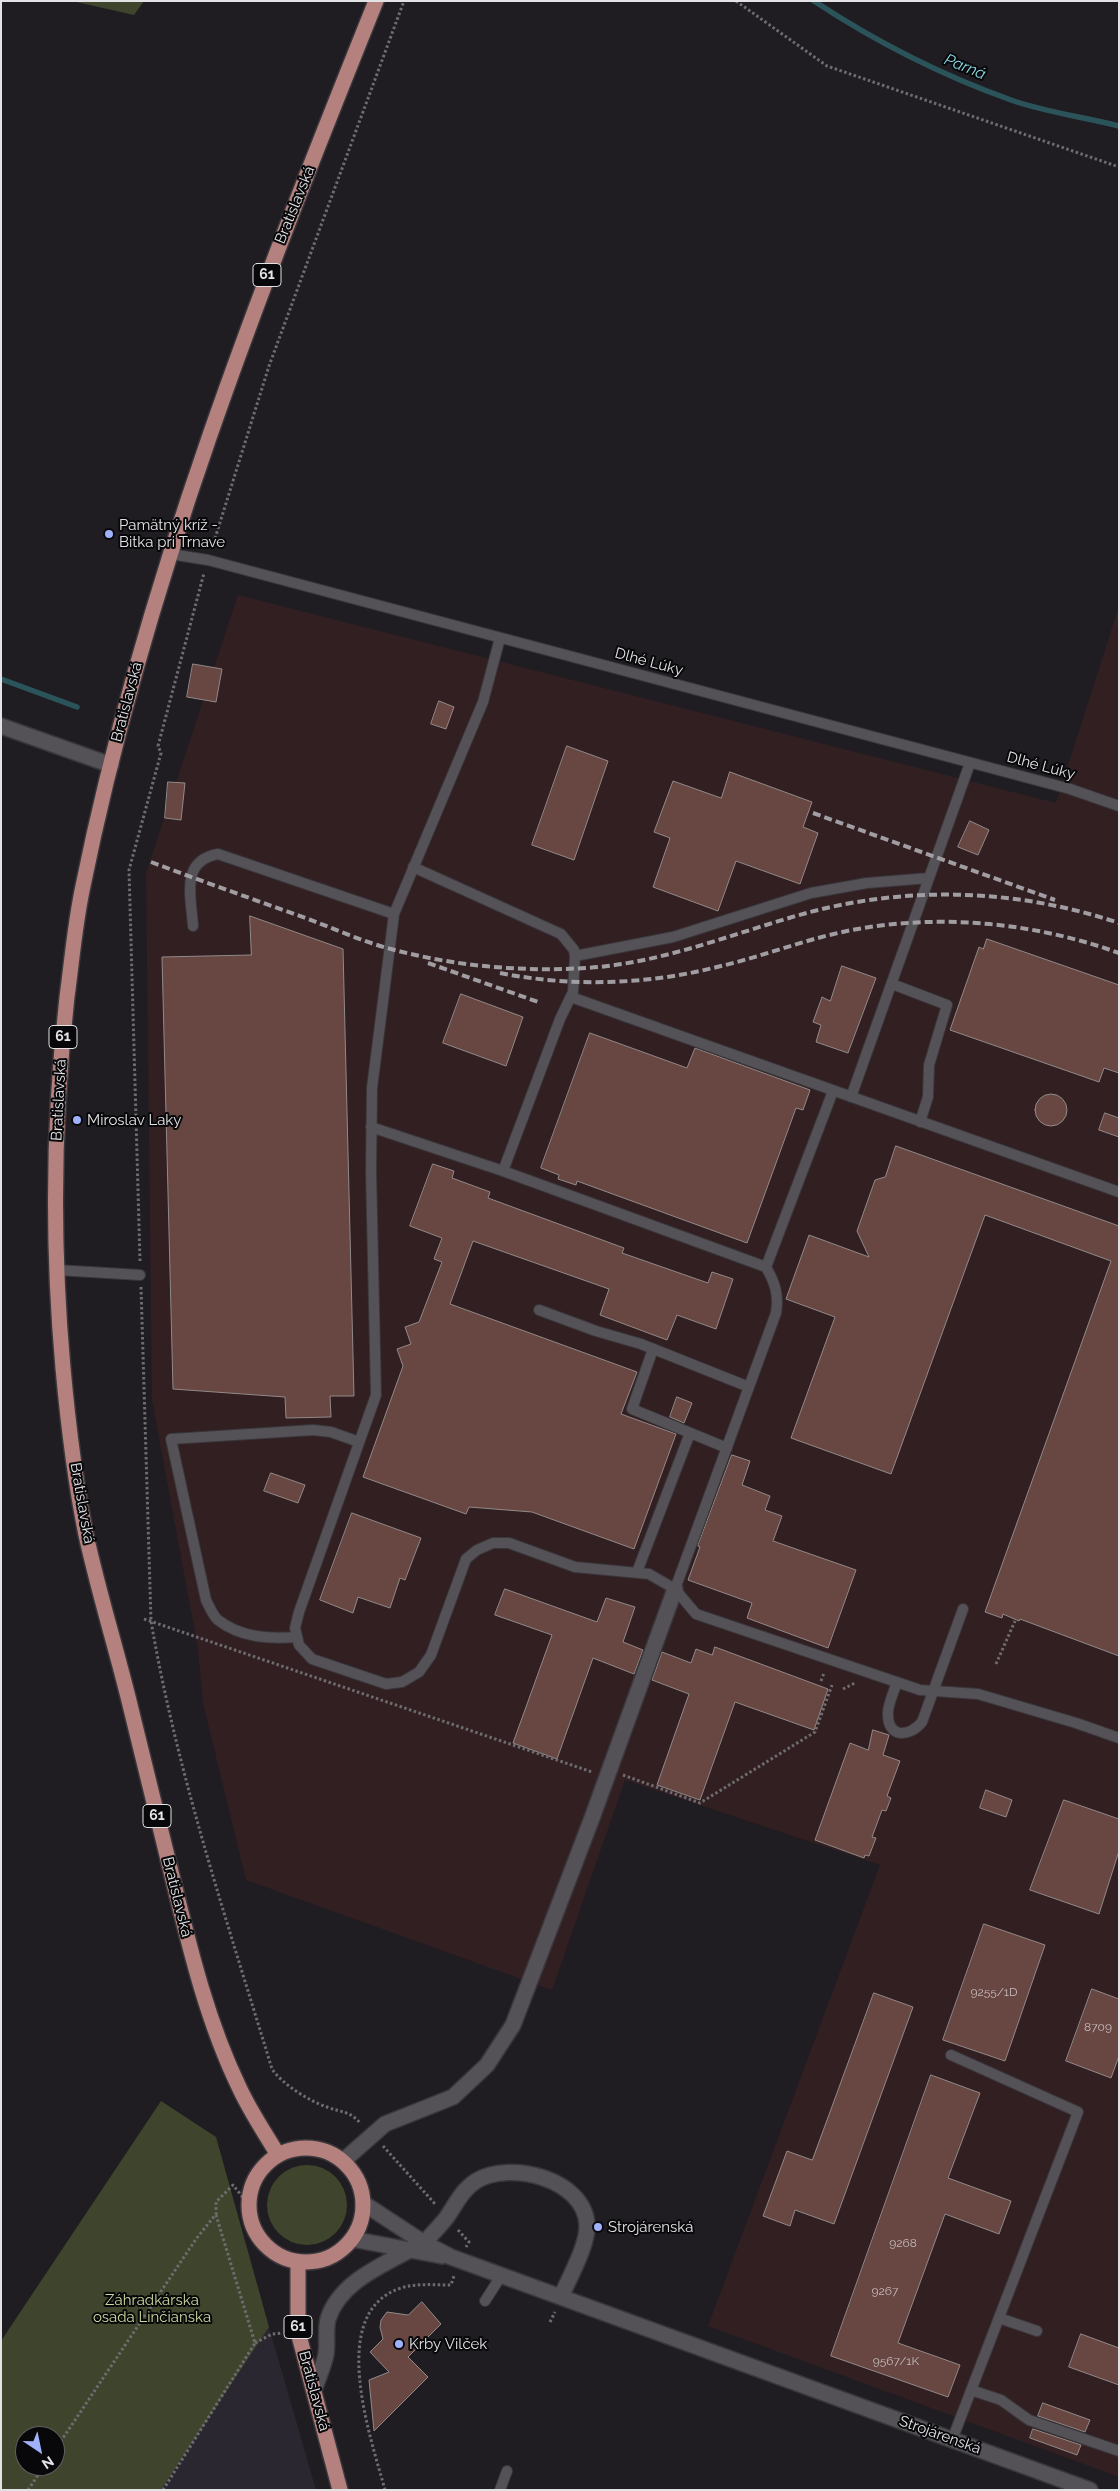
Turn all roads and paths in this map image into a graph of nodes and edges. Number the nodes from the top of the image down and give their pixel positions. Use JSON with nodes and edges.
{"nodes":[{"id":1,"x":376,"y":1,"type":"edge"},
{"id":2,"x":404,"y":1,"type":"edge"},
{"id":3,"x":736,"y":1,"type":"edge"},
{"id":4,"x":1119,"y":167,"type":"edge"},
{"id":5,"x":170,"y":554,"type":"junction"},
{"id":6,"x":208,"y":560,"type":"junction"},
{"id":7,"x":500,"y":638,"type":"junction"},
{"id":8,"x":1,"y":726,"type":"edge"},
{"id":9,"x":158,"y":746,"type":"dead end"},
{"id":10,"x":970,"y":763,"type":"junction"},
{"id":11,"x":111,"y":765,"type":"junction"},
{"id":12,"x":1119,"y":806,"type":"edge"},
{"id":13,"x":413,"y":867,"type":"junction"},
{"id":14,"x":929,"y":878,"type":"junction"},
{"id":15,"x":394,"y":914,"type":"junction"},
{"id":16,"x":193,"y":926,"type":"dead end"},
{"id":17,"x":575,"y":956,"type":"junction"},
{"id":18,"x":892,"y":984,"type":"junction"},
{"id":19,"x":571,"y":997,"type":"junction"},
{"id":20,"x":833,"y":1091,"type":"junction"},
{"id":21,"x":852,"y":1097,"type":"junction"},
{"id":22,"x":920,"y":1122,"type":"junction"},
{"id":23,"x":371,"y":1127,"type":"junction"},
{"id":24,"x":503,"y":1171,"type":"junction"},
{"id":25,"x":1119,"y":1192,"type":"edge"},
{"id":26,"x":766,"y":1267,"type":"junction"},
{"id":27,"x":57,"y":1270,"type":"junction"},
{"id":28,"x":140,"y":1275,"type":"dead end"},
{"id":29,"x":539,"y":1310,"type":"dead end"},
{"id":30,"x":653,"y":1349,"type":"junction"},
{"id":31,"x":749,"y":1387,"type":"junction"},
{"id":32,"x":690,"y":1433,"type":"junction"},
{"id":33,"x":359,"y":1442,"type":"junction"},
{"id":34,"x":727,"y":1448,"type":"junction"},
{"id":35,"x":637,"y":1572,"type":"junction"},
{"id":36,"x":676,"y":1589,"type":"junction"},
{"id":37,"x":963,"y":1609,"type":"dead end"},
{"id":38,"x":144,"y":1619,"type":"dead end"},
{"id":39,"x":1015,"y":1621,"type":"dead end"},
{"id":40,"x":298,"y":1636,"type":"junction"},
{"id":41,"x":996,"y":1664,"type":"dead end"},
{"id":42,"x":825,"y":1670,"type":"dead end"},
{"id":43,"x":821,"y":1681,"type":"dead end"},
{"id":44,"x":860,"y":1681,"type":"dead end"},
{"id":45,"x":897,"y":1682,"type":"junction"},
{"id":46,"x":832,"y":1685,"type":"dead end"},
{"id":47,"x":843,"y":1689,"type":"dead end"},
{"id":48,"x":933,"y":1691,"type":"junction"},
{"id":49,"x":1119,"y":1738,"type":"edge"},
{"id":50,"x":597,"y":1766,"type":"dead end"},
{"id":51,"x":620,"y":1774,"type":"dead end"},
{"id":52,"x":950,"y":2055,"type":"dead end"},
{"id":53,"x":382,"y":2145,"type":"dead end"},
{"id":54,"x":278,"y":2155,"type":"junction"},
{"id":55,"x":343,"y":2161,"type":"junction"},
{"id":56,"x":364,"y":2203,"type":"junction"},
{"id":57,"x":249,"y":2205,"type":"junction"},
{"id":58,"x":440,"y":2210,"type":"dead end"},
{"id":59,"x":216,"y":2214,"type":"junction"},
{"id":60,"x":454,"y":2226,"type":"dead end"},
{"id":61,"x":352,"y":2239,"type":"junction"},
{"id":62,"x":427,"y":2249,"type":"junction"},
{"id":63,"x":408,"y":2251,"type":"junction"},
{"id":64,"x":458,"y":2254,"type":"junction"},
{"id":65,"x":298,"y":2262,"type":"junction"},
{"id":66,"x":454,"y":2276,"type":"dead end"},
{"id":67,"x":501,"y":2276,"type":"junction"},
{"id":68,"x":561,"y":2297,"type":"junction"},
{"id":69,"x":485,"y":2301,"type":"dead end"},
{"id":70,"x":999,"y":2318,"type":"junction"},
{"id":71,"x":1037,"y":2331,"type":"dead end"},
{"id":72,"x":272,"y":2334,"type":"dead end"},
{"id":73,"x":255,"y":2343,"type":"junction"},
{"id":74,"x":314,"y":2390,"type":"junction"},
{"id":75,"x":971,"y":2390,"type":"junction"},
{"id":76,"x":65,"y":2435,"type":"edge"},
{"id":77,"x":952,"y":2440,"type":"junction"},
{"id":78,"x":1119,"y":2451,"type":"edge"},
{"id":79,"x":507,"y":2471,"type":"dead end"},
{"id":80,"x":37,"y":2476,"type":"edge"},
{"id":81,"x":1066,"y":2486,"type":"edge"},
{"id":82,"x":28,"y":2490,"type":"edge"},
{"id":83,"x":163,"y":2490,"type":"edge"},
{"id":84,"x":340,"y":2490,"type":"edge"},
{"id":85,"x":385,"y":2490,"type":"edge"},
{"id":86,"x":500,"y":2490,"type":"edge"},
{"id":87,"x":1090,"y":2490,"type":"edge"}],
"edges":[{"from":1,"to":5,"type":"main road","name":"Bratislavská","number":"61"},
{"from":2,"to":6,"type":"path"},
{"from":3,"to":4,"type":"path"},
{"from":5,"to":6,"type":"lane","name":"Dlhé Lúky"},
{"from":5,"to":11,"type":"main road","name":"Bratislavská","number":"61"},
{"from":6,"to":7,"type":"lane","name":"Dlhé Lúky"},
{"from":6,"to":9,"type":"path"},
{"from":7,"to":10,"type":"lane","name":"Dlhé Lúky"},
{"from":7,"to":13,"type":"lane"},
{"from":8,"to":11,"type":"street"},
{"from":10,"to":12,"type":"lane","name":"Dlhé Lúky"},
{"from":10,"to":14,"type":"lane"},
{"from":11,"to":27,"type":"main road","name":"Bratislavská","number":"61"},
{"from":13,"to":15,"type":"lane"},
{"from":13,"to":17,"type":"lane"},
{"from":14,"to":17,"type":"lane"},
{"from":14,"to":18,"type":"lane"},
{"from":15,"to":16,"type":"lane"},
{"from":15,"to":23,"type":"lane"},
{"from":17,"to":19,"type":"lane"},
{"from":18,"to":21,"type":"lane"},
{"from":18,"to":22,"type":"lane"},
{"from":19,"to":20,"type":"lane"},
{"from":19,"to":24,"type":"lane"},
{"from":20,"to":21,"type":"lane"},
{"from":20,"to":26,"type":"lane"},
{"from":21,"to":22,"type":"lane"},
{"from":22,"to":25,"type":"lane"},
{"from":23,"to":24,"type":"lane"},
{"from":23,"to":33,"type":"lane"},
{"from":24,"to":26,"type":"lane"},
{"from":26,"to":31,"type":"lane"},
{"from":27,"to":28,"type":"lane"},
{"from":27,"to":54,"type":"main road","name":"Bratislavská","number":"61"},
{"from":29,"to":30,"type":"lane"},
{"from":30,"to":31,"type":"lane"},
{"from":30,"to":32,"type":"lane"},
{"from":31,"to":34,"type":"lane"},
{"from":32,"to":34,"type":"lane"},
{"from":32,"to":35,"type":"lane"},
{"from":33,"to":40,"type":"lane"},
{"from":33,"to":40,"type":"lane"},
{"from":34,"to":36,"type":"lane"},
{"from":35,"to":36,"type":"lane"},
{"from":35,"to":40,"type":"lane"},
{"from":36,"to":45,"type":"lane"},
{"from":36,"to":55,"type":"street"},
{"from":37,"to":48,"type":"lane"},
{"from":38,"to":50,"type":"path"},
{"from":39,"to":41,"type":"path"},
{"from":42,"to":43,"type":"path"},
{"from":44,"to":47,"type":"path"},
{"from":45,"to":48,"type":"lane"},
{"from":45,"to":48,"type":"lane"},
{"from":46,"to":51,"type":"path"},
{"from":48,"to":49,"type":"lane"},
{"from":52,"to":70,"type":"lane"},
{"from":53,"to":58,"type":"path"},
{"from":54,"to":55,"type":"main road"},
{"from":54,"to":57,"type":"main road"},
{"from":55,"to":56,"type":"main road"},
{"from":56,"to":61,"type":"main road"},
{"from":56,"to":62,"type":"street"},
{"from":57,"to":59,"type":"path"},
{"from":57,"to":65,"type":"main road"},
{"from":59,"to":73,"type":"path"},
{"from":59,"to":76,"type":"path"},
{"from":60,"to":64,"type":"path"},
{"from":61,"to":63,"type":"street"},
{"from":61,"to":65,"type":"main road"},
{"from":62,"to":63,"type":"street"},
{"from":62,"to":64,"type":"street","name":"Strojárenská"},
{"from":62,"to":68,"type":"street"},
{"from":63,"to":74,"type":"street"},
{"from":64,"to":67,"type":"street","name":"Strojárenská"},
{"from":65,"to":74,"type":"main road","name":"Bratislavská","number":"61"},
{"from":66,"to":85,"type":"path"},
{"from":67,"to":68,"type":"street","name":"Strojárenská"},
{"from":67,"to":69,"type":"lane"},
{"from":68,"to":77,"type":"street","name":"Strojárenská"},
{"from":70,"to":71,"type":"lane"},
{"from":70,"to":75,"type":"lane"},
{"from":72,"to":73,"type":"path"},
{"from":73,"to":83,"type":"path"},
{"from":74,"to":84,"type":"main road","name":"Bratislavská","number":"61"},
{"from":75,"to":77,"type":"lane"},
{"from":75,"to":78,"type":"lane"},
{"from":77,"to":81,"type":"street","name":"Strojárenská"},
{"from":79,"to":86,"type":"lane"},
{"from":80,"to":82,"type":"path"},
{"from":81,"to":87,"type":"street","name":"Strojárenská"}]}
